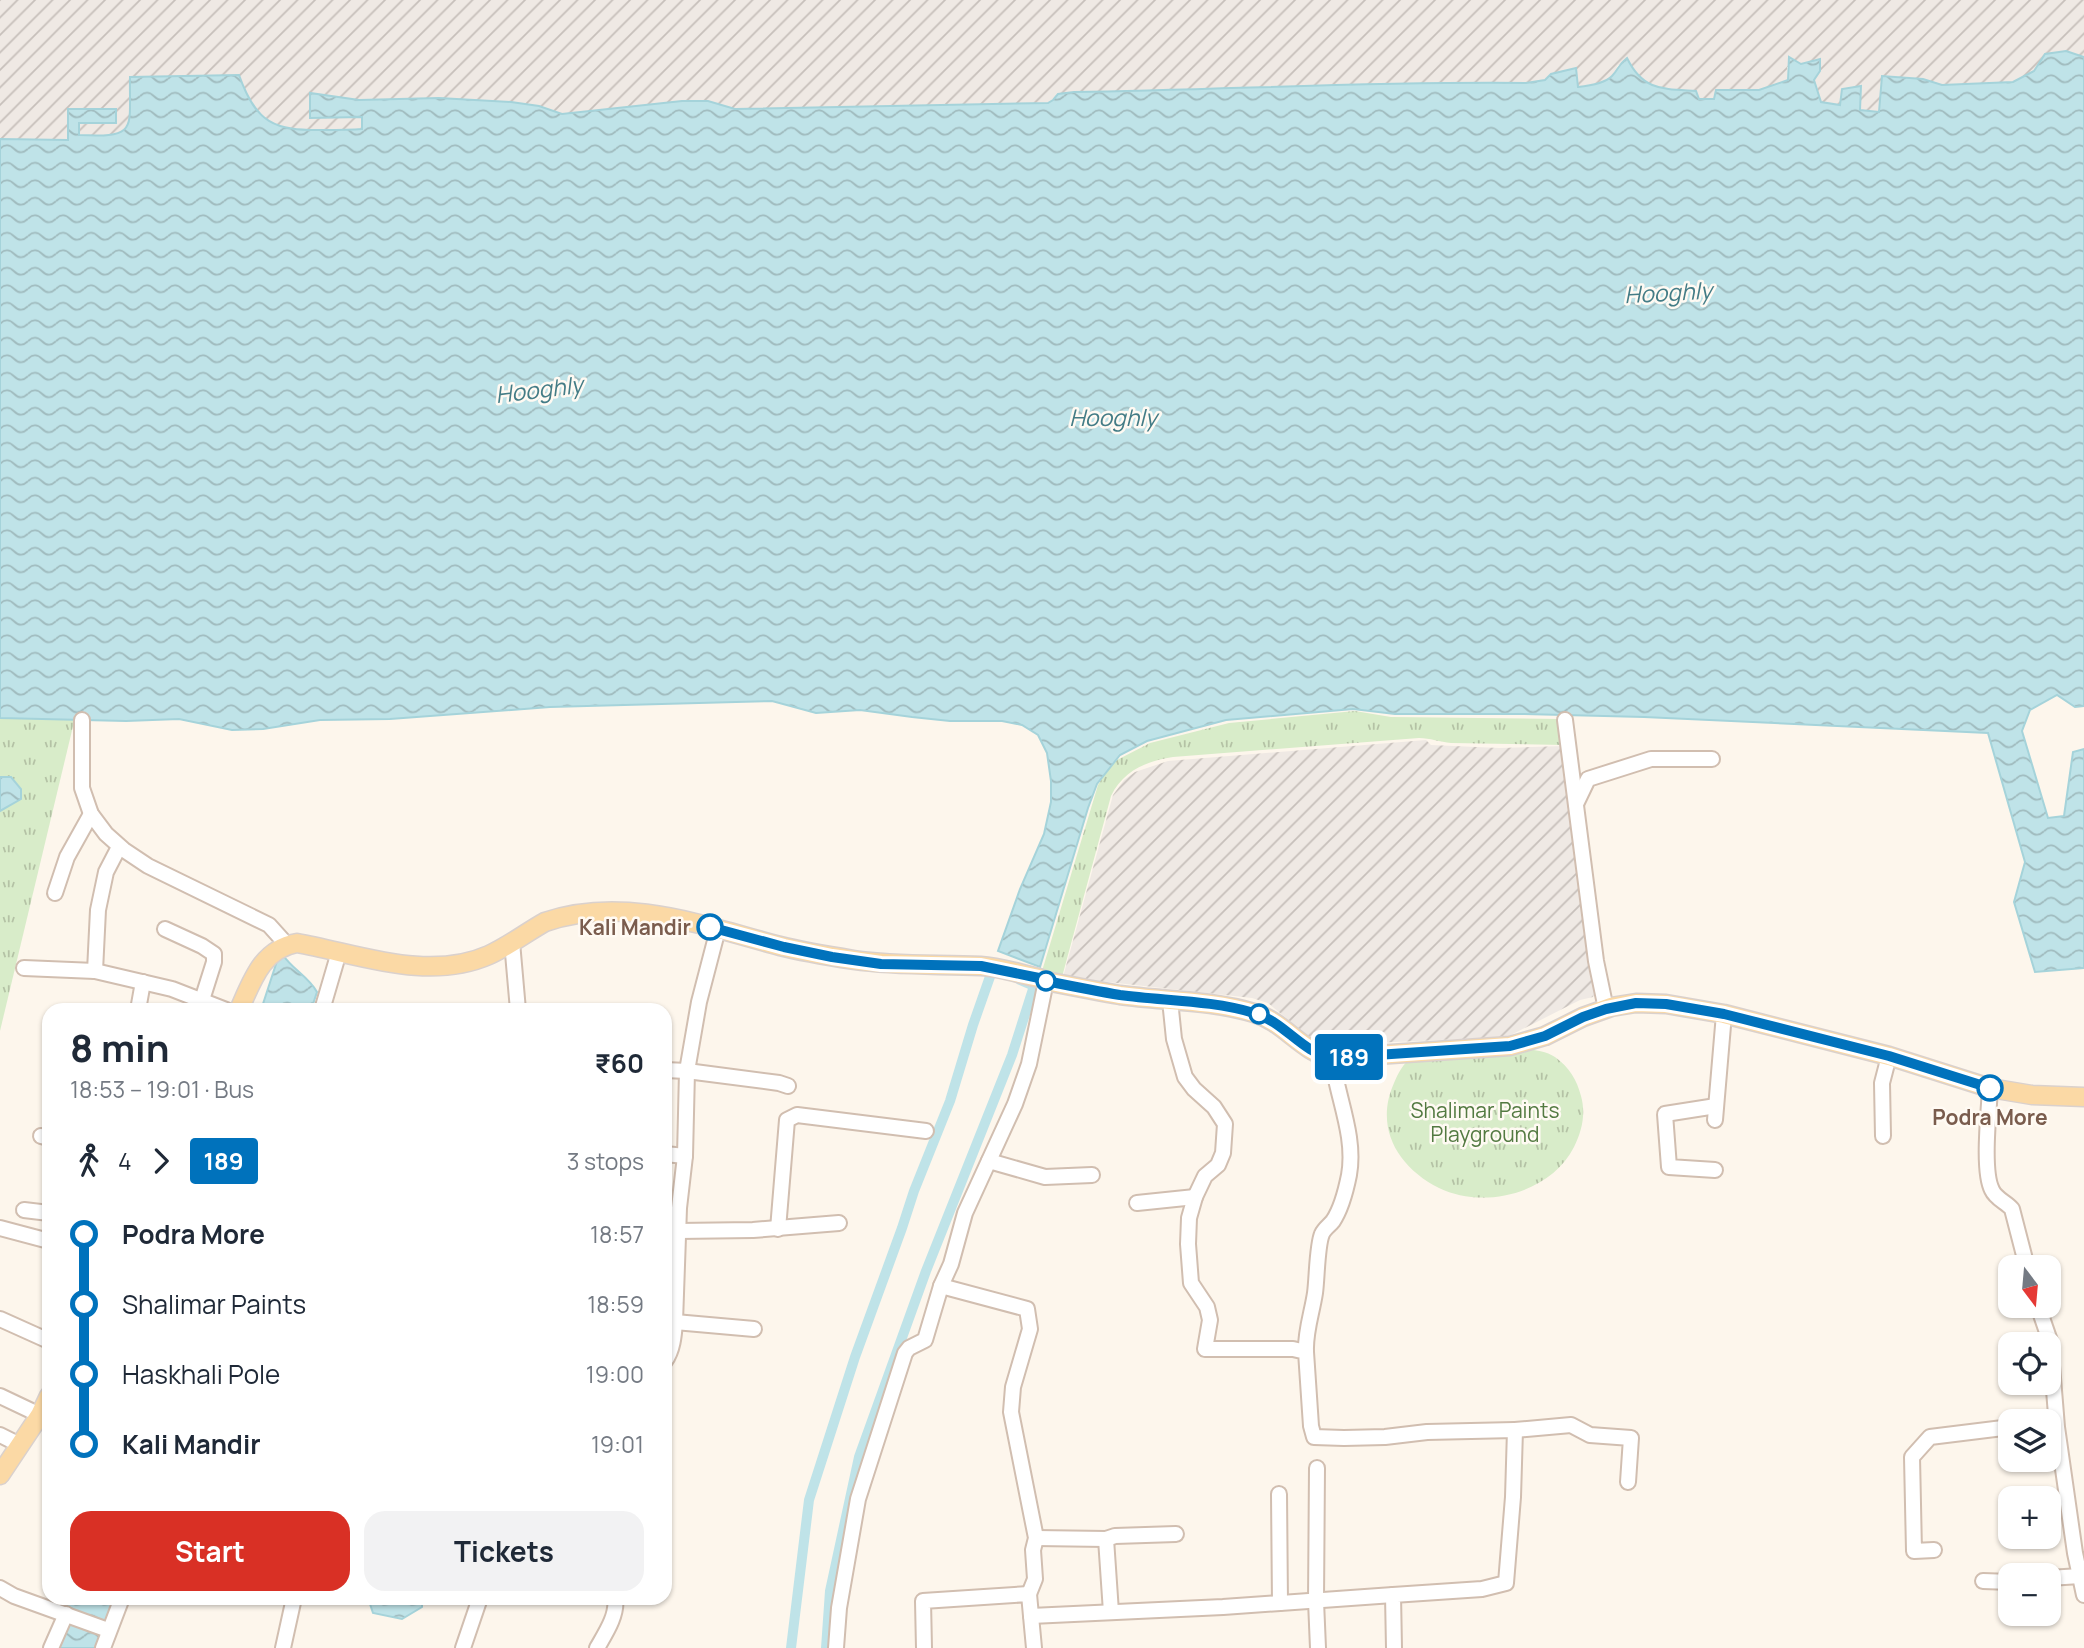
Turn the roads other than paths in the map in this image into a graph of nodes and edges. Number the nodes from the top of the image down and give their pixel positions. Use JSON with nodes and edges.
{"nodes":[{"id":1,"x":82,"y":720,"type":"dead end"},
{"id":2,"x":1565,"y":720,"type":"dead end"},
{"id":3,"x":1713,"y":759,"type":"dead end"},
{"id":4,"x":1576,"y":804,"type":"junction"},
{"id":5,"x":91,"y":814,"type":"junction"},
{"id":6,"x":119,"y":846,"type":"junction"},
{"id":7,"x":55,"y":893,"type":"dead end"},
{"id":8,"x":165,"y":929,"type":"dead end"},
{"id":9,"x":718,"y":929,"type":"junction"},
{"id":10,"x":512,"y":942,"type":"junction"},
{"id":11,"x":287,"y":945,"type":"junction"},
{"id":12,"x":339,"y":952,"type":"junction"},
{"id":13,"x":24,"y":968,"type":"dead end"},
{"id":14,"x":96,"y":971,"type":"junction"},
{"id":15,"x":1042,"y":980,"type":"junction"},
{"id":16,"x":143,"y":982,"type":"junction"},
{"id":17,"x":202,"y":1000,"type":"junction"},
{"id":18,"x":1170,"y":1000,"type":"junction"},
{"id":19,"x":139,"y":1003,"type":"edge"},
{"id":20,"x":209,"y":1003,"type":"edge"},
{"id":21,"x":242,"y":1003,"type":"edge"},
{"id":22,"x":323,"y":1003,"type":"edge"},
{"id":23,"x":517,"y":1003,"type":"edge"},
{"id":24,"x":1606,"y":1009,"type":"junction"},
{"id":25,"x":1724,"y":1014,"type":"junction"},
{"id":26,"x":1889,"y":1056,"type":"junction"},
{"id":27,"x":1332,"y":1058,"type":"junction"},
{"id":28,"x":672,"y":1070,"type":"edge"},
{"id":29,"x":687,"y":1071,"type":"junction"},
{"id":30,"x":788,"y":1086,"type":"dead end"},
{"id":31,"x":1990,"y":1088,"type":"junction"},
{"id":32,"x":2084,"y":1097,"type":"edge"},
{"id":33,"x":926,"y":1131,"type":"dead end"},
{"id":34,"x":1882,"y":1136,"type":"dead end"},
{"id":35,"x":672,"y":1155,"type":"edge"},
{"id":36,"x":685,"y":1156,"type":"junction"},
{"id":37,"x":989,"y":1161,"type":"junction"},
{"id":38,"x":1715,"y":1170,"type":"dead end"},
{"id":39,"x":1092,"y":1175,"type":"dead end"},
{"id":40,"x":1195,"y":1197,"type":"junction"},
{"id":41,"x":1137,"y":1203,"type":"dead end"},
{"id":42,"x":24,"y":1210,"type":"dead end"},
{"id":43,"x":42,"y":1212,"type":"edge"},
{"id":44,"x":839,"y":1223,"type":"dead end"},
{"id":45,"x":0,"y":1228,"type":"edge"},
{"id":46,"x":778,"y":1229,"type":"junction"},
{"id":47,"x":678,"y":1231,"type":"junction"},
{"id":48,"x":42,"y":1239,"type":"edge"},
{"id":49,"x":2024,"y":1255,"type":"edge"},
{"id":50,"x":672,"y":1274,"type":"edge"},
{"id":51,"x":942,"y":1286,"type":"junction"},
{"id":52,"x":672,"y":1289,"type":"edge"},
{"id":53,"x":2042,"y":1318,"type":"edge"},
{"id":54,"x":0,"y":1319,"type":"edge"},
{"id":55,"x":676,"y":1322,"type":"junction"},
{"id":56,"x":754,"y":1329,"type":"dead end"},
{"id":57,"x":42,"y":1337,"type":"edge"},
{"id":58,"x":672,"y":1342,"type":"edge"},
{"id":59,"x":1306,"y":1352,"type":"junction"},
{"id":60,"x":0,"y":1396,"type":"edge"},
{"id":61,"x":2053,"y":1409,"type":"edge"},
{"id":62,"x":42,"y":1411,"type":"edge"},
{"id":63,"x":40,"y":1415,"type":"junction"},
{"id":64,"x":1998,"y":1429,"type":"edge"},
{"id":65,"x":1515,"y":1430,"type":"junction"},
{"id":66,"x":0,"y":1435,"type":"edge"},
{"id":67,"x":20,"y":1445,"type":"junction"},
{"id":68,"x":1317,"y":1468,"type":"dead end"},
{"id":69,"x":2061,"y":1470,"type":"edge"},
{"id":70,"x":0,"y":1475,"type":"edge"},
{"id":71,"x":1628,"y":1482,"type":"dead end"},
{"id":72,"x":1279,"y":1494,"type":"dead end"},
{"id":73,"x":1176,"y":1534,"type":"dead end"},
{"id":74,"x":1035,"y":1538,"type":"junction"},
{"id":75,"x":1106,"y":1539,"type":"junction"},
{"id":76,"x":1934,"y":1550,"type":"dead end"},
{"id":77,"x":2080,"y":1576,"type":"junction"},
{"id":78,"x":2061,"y":1577,"type":"edge"},
{"id":79,"x":1983,"y":1581,"type":"dead end"},
{"id":80,"x":1998,"y":1582,"type":"edge"},
{"id":81,"x":0,"y":1588,"type":"edge"},
{"id":82,"x":1029,"y":1594,"type":"junction"},
{"id":83,"x":1393,"y":1595,"type":"junction"},
{"id":84,"x":2084,"y":1595,"type":"edge"},
{"id":85,"x":1316,"y":1601,"type":"junction"},
{"id":86,"x":1280,"y":1603,"type":"junction"},
{"id":87,"x":119,"y":1605,"type":"edge"},
{"id":88,"x":292,"y":1605,"type":"edge"},
{"id":89,"x":478,"y":1605,"type":"edge"},
{"id":90,"x":616,"y":1605,"type":"edge"},
{"id":91,"x":1111,"y":1612,"type":"junction"},
{"id":92,"x":66,"y":1614,"type":"junction"},
{"id":93,"x":1031,"y":1616,"type":"junction"},
{"id":94,"x":108,"y":1630,"type":"junction"},
{"id":95,"x":105,"y":1647,"type":"edge"},
{"id":96,"x":51,"y":1648,"type":"edge"},
{"id":97,"x":282,"y":1648,"type":"edge"},
{"id":98,"x":463,"y":1648,"type":"edge"},
{"id":99,"x":597,"y":1648,"type":"edge"},
{"id":100,"x":836,"y":1648,"type":"edge"},
{"id":101,"x":924,"y":1648,"type":"edge"},
{"id":102,"x":1034,"y":1648,"type":"edge"},
{"id":103,"x":1318,"y":1648,"type":"edge"},
{"id":104,"x":1394,"y":1648,"type":"edge"}],
"edges":[{"from":1,"to":5,"type":"street"},
{"from":2,"to":4,"type":"street"},
{"from":3,"to":4,"type":"street"},
{"from":4,"to":24,"type":"street"},
{"from":5,"to":6,"type":"street"},
{"from":5,"to":7,"type":"street"},
{"from":6,"to":11,"type":"street"},
{"from":6,"to":14,"type":"street"},
{"from":8,"to":17,"type":"street"},
{"from":9,"to":10,"type":"main road"},
{"from":9,"to":15,"type":"main road"},
{"from":9,"to":29,"type":"street"},
{"from":10,"to":12,"type":"main road"},
{"from":10,"to":23,"type":"street"},
{"from":11,"to":12,"type":"main road"},
{"from":11,"to":21,"type":"main road"},
{"from":12,"to":22,"type":"street"},
{"from":13,"to":14,"type":"street"},
{"from":14,"to":16,"type":"street"},
{"from":15,"to":18,"type":"main road"},
{"from":15,"to":37,"type":"street"},
{"from":16,"to":17,"type":"street"},
{"from":16,"to":19,"type":"street"},
{"from":17,"to":20,"type":"street"},
{"from":18,"to":27,"type":"main road"},
{"from":18,"to":40,"type":"street"},
{"from":24,"to":25,"type":"main road"},
{"from":24,"to":27,"type":"main road"},
{"from":25,"to":26,"type":"main road"},
{"from":25,"to":38,"type":"street"},
{"from":26,"to":31,"type":"main road"},
{"from":26,"to":34,"type":"street"},
{"from":27,"to":59,"type":"street"},
{"from":28,"to":29,"type":"street"},
{"from":29,"to":30,"type":"street"},
{"from":29,"to":36,"type":"street"},
{"from":31,"to":32,"type":"main road"},
{"from":31,"to":49,"type":"street"},
{"from":33,"to":46,"type":"street"},
{"from":35,"to":36,"type":"street"},
{"from":36,"to":47,"type":"street"},
{"from":37,"to":39,"type":"street"},
{"from":37,"to":51,"type":"street"},
{"from":40,"to":41,"type":"street"},
{"from":40,"to":59,"type":"street"},
{"from":42,"to":43,"type":"street"},
{"from":44,"to":46,"type":"street"},
{"from":45,"to":48,"type":"street"},
{"from":46,"to":47,"type":"street"},
{"from":47,"to":50,"type":"street"},
{"from":51,"to":74,"type":"street"},
{"from":51,"to":100,"type":"street"},
{"from":52,"to":55,"type":"street"},
{"from":53,"to":61,"type":"street"},
{"from":54,"to":57,"type":"street"},
{"from":55,"to":56,"type":"street"},
{"from":55,"to":58,"type":"street"},
{"from":59,"to":65,"type":"street"},
{"from":60,"to":63,"type":"street"},
{"from":62,"to":63,"type":"main road"},
{"from":63,"to":67,"type":"main road"},
{"from":64,"to":76,"type":"street"},
{"from":65,"to":71,"type":"street"},
{"from":65,"to":83,"type":"street"},
{"from":66,"to":67,"type":"street"},
{"from":67,"to":70,"type":"main road"},
{"from":68,"to":85,"type":"street"},
{"from":69,"to":77,"type":"street"},
{"from":72,"to":86,"type":"street"},
{"from":73,"to":75,"type":"street"},
{"from":74,"to":75,"type":"street"},
{"from":74,"to":82,"type":"street"},
{"from":75,"to":91,"type":"street"},
{"from":77,"to":78,"type":"street"},
{"from":77,"to":84,"type":"street"},
{"from":79,"to":80,"type":"street"},
{"from":81,"to":92,"type":"street"},
{"from":82,"to":93,"type":"street"},
{"from":82,"to":101,"type":"street"},
{"from":83,"to":85,"type":"street"},
{"from":83,"to":104,"type":"street"},
{"from":85,"to":86,"type":"street"},
{"from":85,"to":103,"type":"street"},
{"from":86,"to":91,"type":"street"},
{"from":87,"to":94,"type":"street"},
{"from":88,"to":97,"type":"street"},
{"from":89,"to":98,"type":"street"},
{"from":90,"to":99,"type":"street"},
{"from":91,"to":93,"type":"street"},
{"from":92,"to":94,"type":"street"},
{"from":92,"to":96,"type":"street"},
{"from":93,"to":102,"type":"street"},
{"from":94,"to":95,"type":"street"}]}
